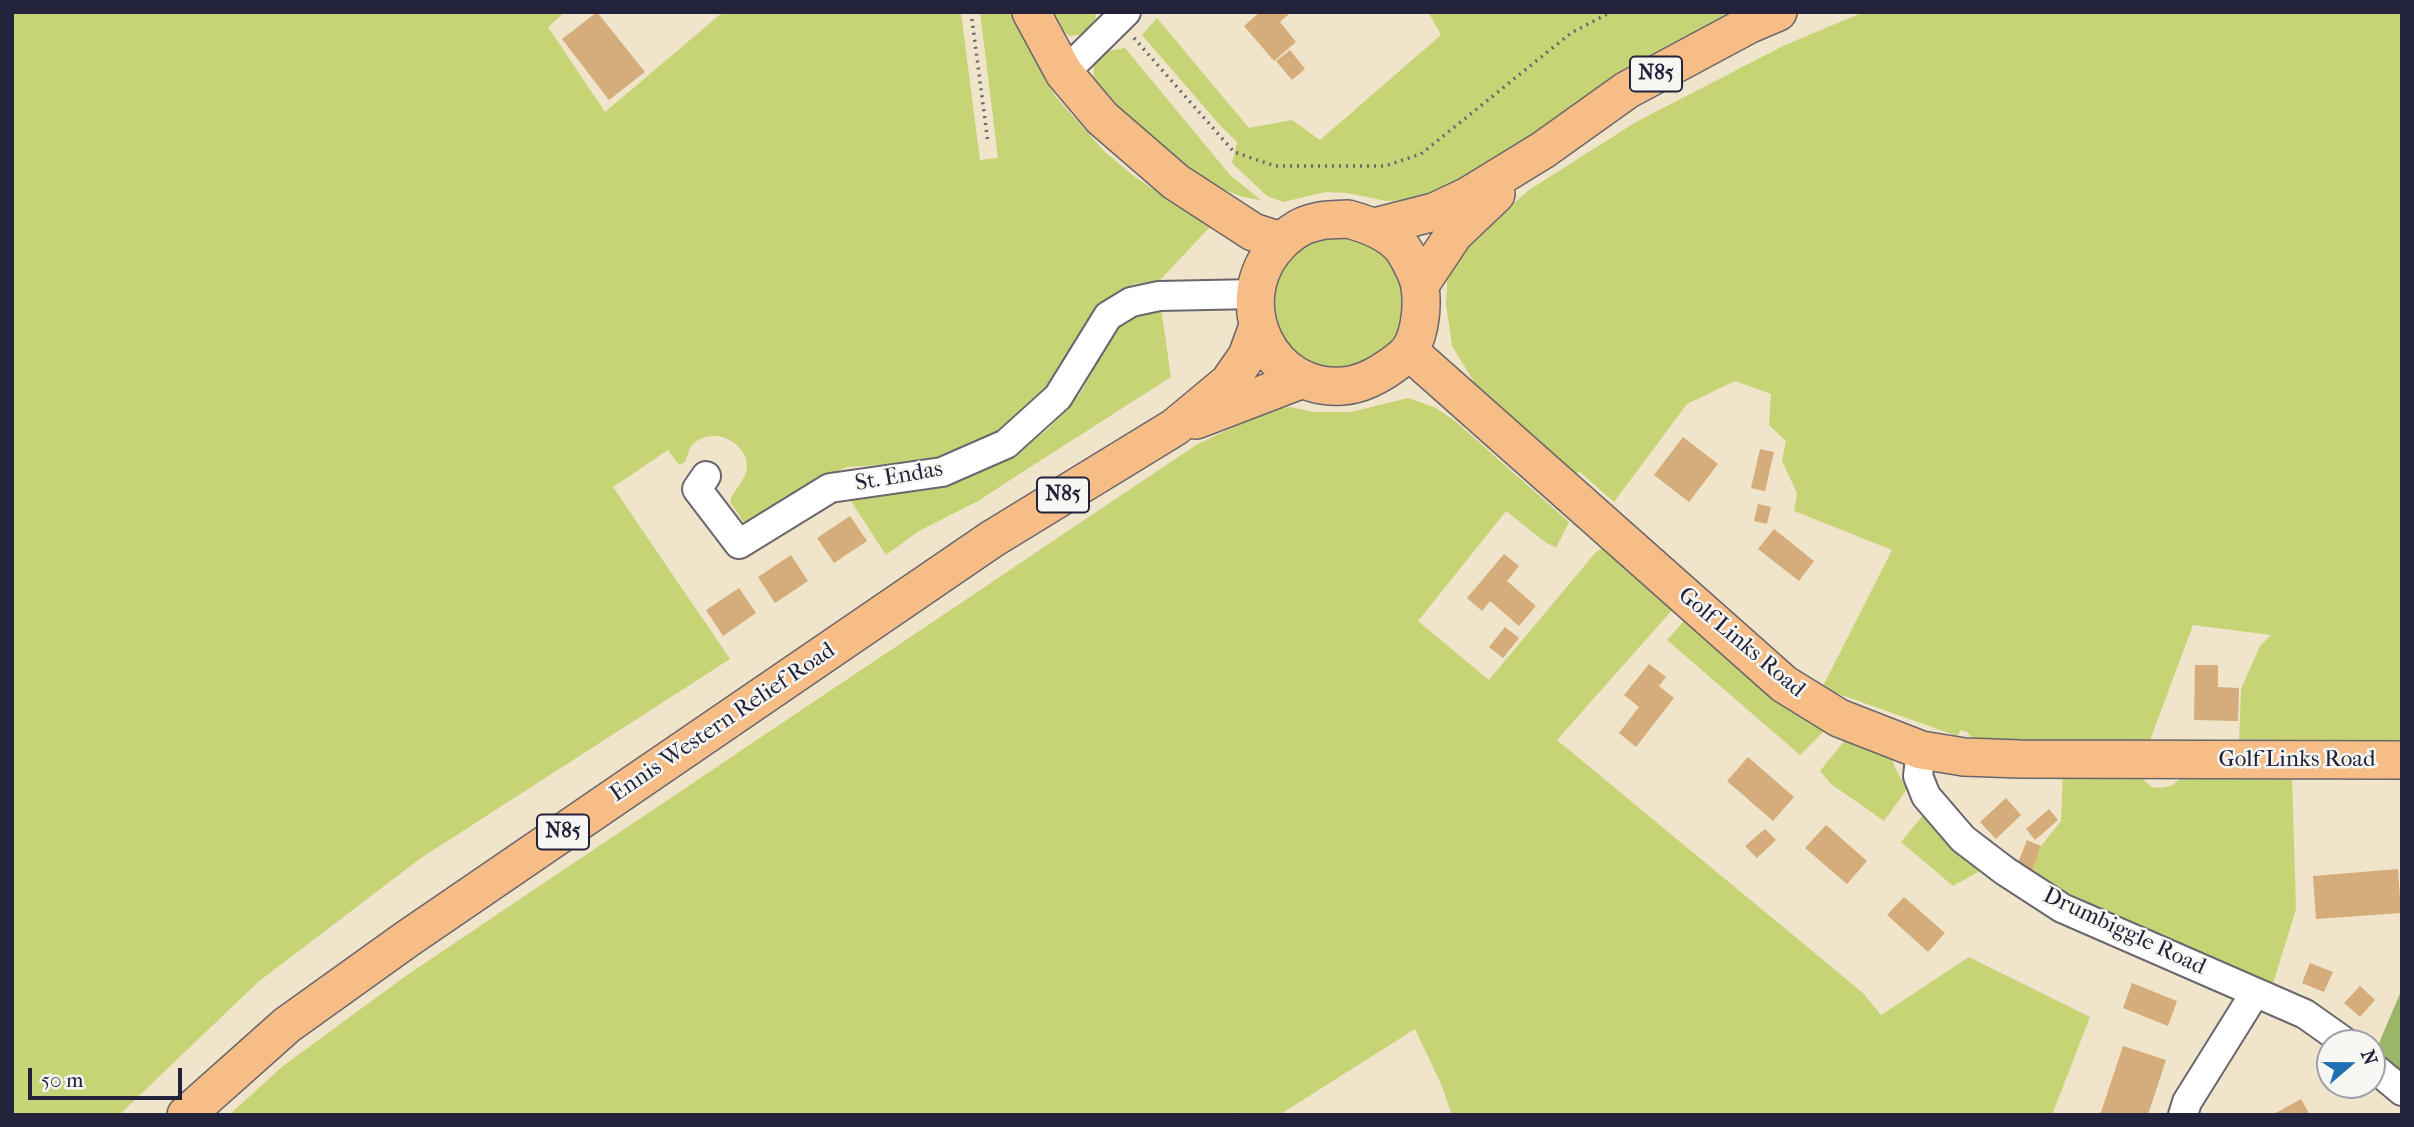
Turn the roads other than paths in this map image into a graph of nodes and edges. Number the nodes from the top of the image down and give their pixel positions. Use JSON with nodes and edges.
{"nodes":[{"id":1,"x":1031,"y":12,"type":"edge"},
{"id":2,"x":1778,"y":12,"type":"edge"},
{"id":3,"x":1122,"y":17,"type":"edge"},
{"id":4,"x":1064,"y":73,"type":"junction"},
{"id":5,"x":1543,"y":150,"type":"junction"},
{"id":6,"x":1375,"y":227,"type":"junction"},
{"id":7,"x":1281,"y":241,"type":"junction"},
{"id":8,"x":1420,"y":285,"type":"junction"},
{"id":9,"x":1256,"y":310,"type":"junction"},
{"id":10,"x":1410,"y":352,"type":"junction"},
{"id":11,"x":1303,"y":379,"type":"junction"},
{"id":12,"x":1175,"y":427,"type":"junction"},
{"id":13,"x":706,"y":476,"type":"dead end"},
{"id":14,"x":1921,"y":750,"type":"junction"},
{"id":15,"x":2402,"y":760,"type":"edge"},
{"id":16,"x":2255,"y":993,"type":"junction"},
{"id":17,"x":2327,"y":1029,"type":"edge"},
{"id":18,"x":2386,"y":1078,"type":"edge"},
{"id":19,"x":2402,"y":1091,"type":"edge"},
{"id":20,"x":186,"y":1115,"type":"edge"},
{"id":21,"x":2183,"y":1115,"type":"edge"}],
"edges":[{"from":1,"to":4,"type":"main road"},
{"from":2,"to":5,"type":"main road","number":"N85"},
{"from":3,"to":4,"type":"street"},
{"from":4,"to":7,"type":"main road"},
{"from":5,"to":6,"type":"main road","number":"N85"},
{"from":5,"to":8,"type":"main road","number":"N85"},
{"from":6,"to":7,"type":"main road","number":"N85"},
{"from":6,"to":8,"type":"main road","number":"N85"},
{"from":7,"to":9,"type":"main road","number":"N85"},
{"from":8,"to":10,"type":"main road","number":"N85"},
{"from":9,"to":11,"type":"main road"},
{"from":9,"to":12,"type":"main road","name":"Ennis Western Relief Road","number":"N85"},
{"from":9,"to":13,"type":"street","name":"St. Endas"},
{"from":10,"to":11,"type":"main road"},
{"from":10,"to":14,"type":"main road","name":"Golf Links Road"},
{"from":11,"to":12,"type":"main road","name":"Ennis Western Relief Road","number":"N85"},
{"from":12,"to":20,"type":"main road","name":"Ennis Western Relief Road","number":"N85"},
{"from":14,"to":15,"type":"main road","name":"Golf Links Road"},
{"from":14,"to":16,"type":"street","name":"Drumbiggle Road"},
{"from":16,"to":17,"type":"street","name":"Drumbiggle Road"},
{"from":16,"to":21,"type":"street"},
{"from":18,"to":19,"type":"street"}]}
